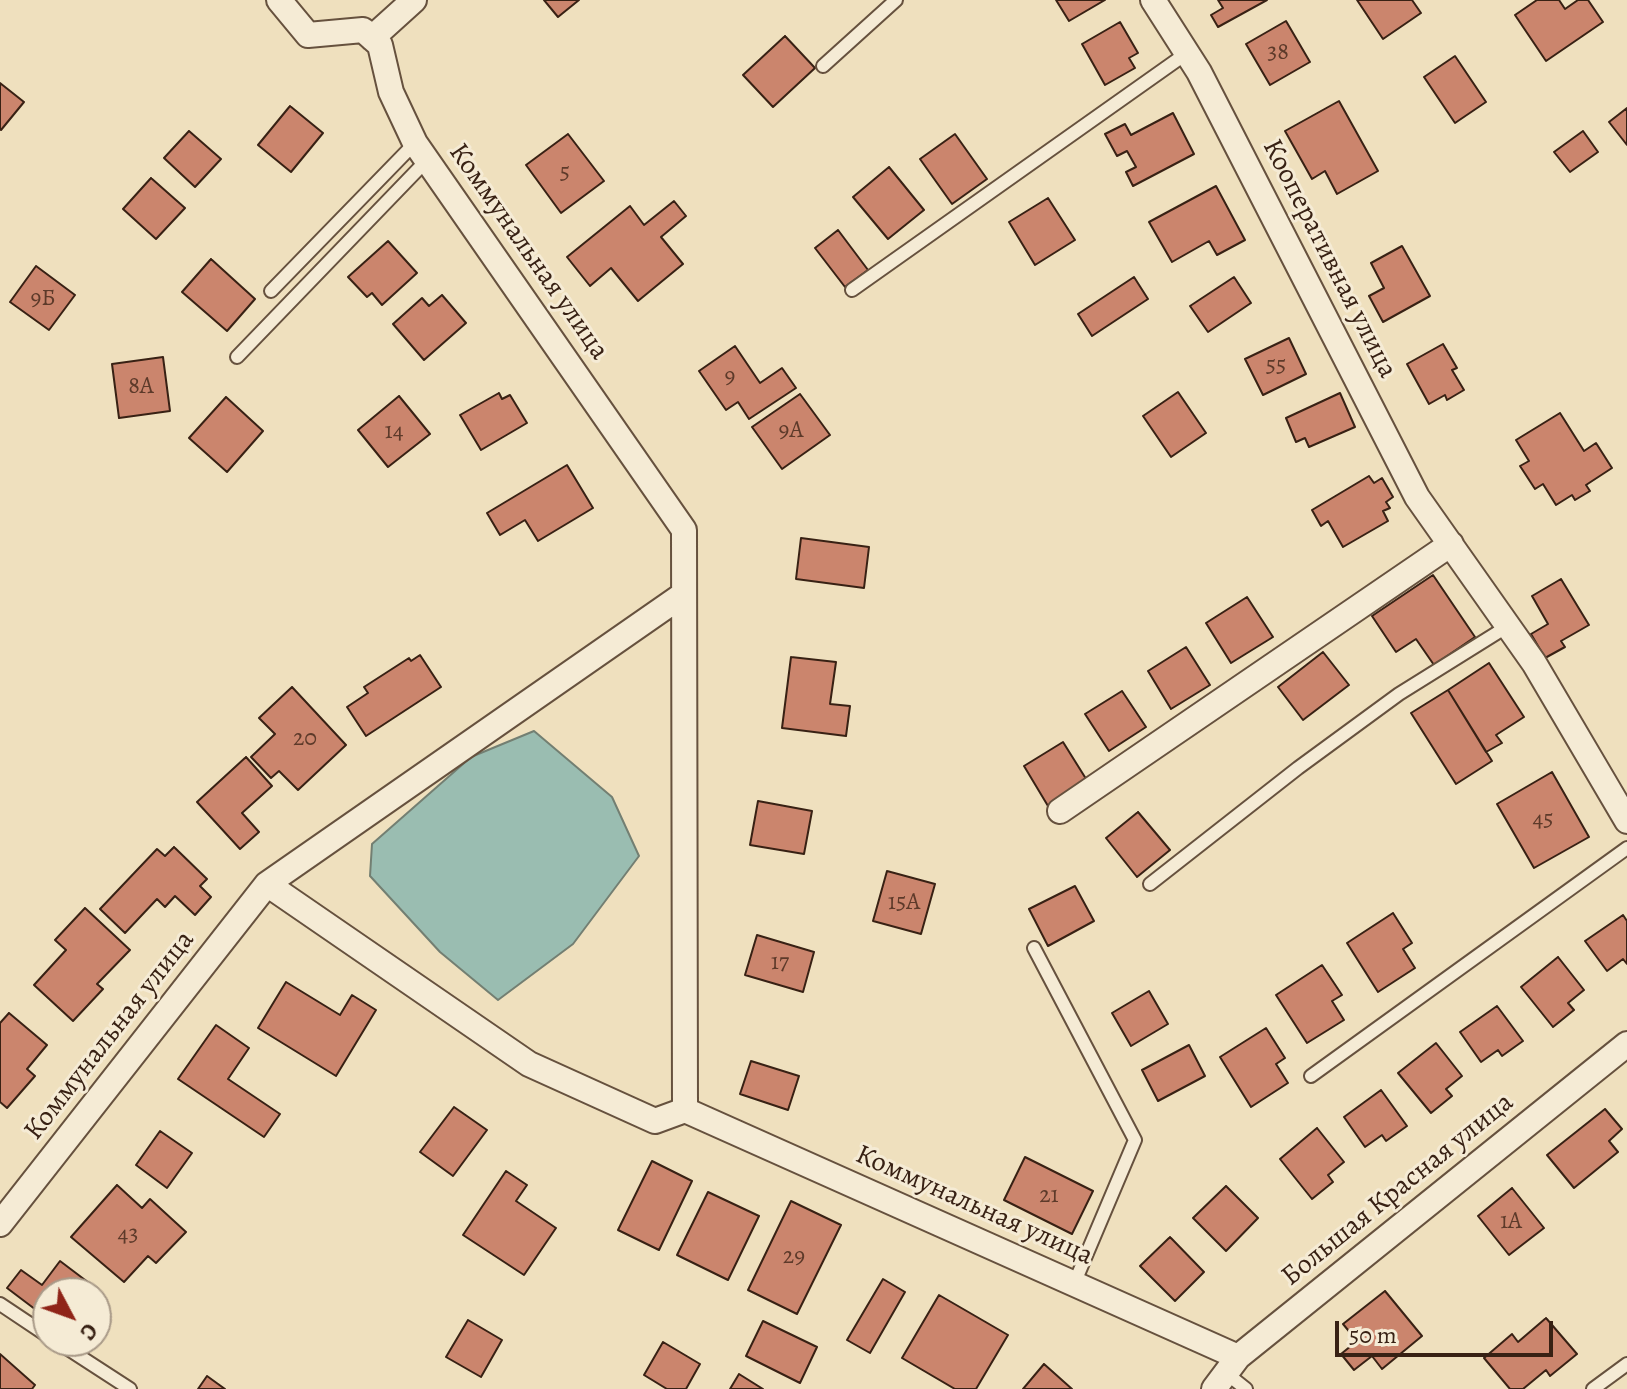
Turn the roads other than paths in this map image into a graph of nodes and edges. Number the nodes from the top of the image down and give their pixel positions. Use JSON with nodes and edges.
{"nodes":[{"id":1,"x":279,"y":0,"type":"edge"},
{"id":2,"x":414,"y":0,"type":"edge"},
{"id":3,"x":896,"y":0,"type":"edge"},
{"id":4,"x":1153,"y":0,"type":"edge"},
{"id":5,"x":372,"y":38,"type":"junction"},
{"id":6,"x":1187,"y":53,"type":"junction"},
{"id":7,"x":823,"y":66,"type":"dead end"},
{"id":8,"x":422,"y":151,"type":"junction"},
{"id":9,"x":852,"y":290,"type":"dead end"},
{"id":10,"x":271,"y":291,"type":"dead end"},
{"id":11,"x":237,"y":357,"type":"dead end"},
{"id":12,"x":1451,"y":544,"type":"junction"},
{"id":13,"x":684,"y":594,"type":"junction"},
{"id":14,"x":1508,"y":626,"type":"junction"},
{"id":15,"x":1060,"y":811,"type":"dead end"},
{"id":16,"x":1627,"y":821,"type":"edge"},
{"id":17,"x":1627,"y":848,"type":"edge"},
{"id":18,"x":267,"y":884,"type":"junction"},
{"id":19,"x":1150,"y":884,"type":"dead end"},
{"id":20,"x":1034,"y":948,"type":"dead end"},
{"id":21,"x":1627,"y":1044,"type":"edge"},
{"id":22,"x":1311,"y":1076,"type":"dead end"},
{"id":23,"x":685,"y":1110,"type":"junction"},
{"id":24,"x":0,"y":1224,"type":"edge"},
{"id":25,"x":1074,"y":1284,"type":"junction"},
{"id":26,"x":0,"y":1304,"type":"edge"},
{"id":27,"x":32,"y":1325,"type":"edge"},
{"id":28,"x":81,"y":1357,"type":"edge"},
{"id":29,"x":1627,"y":1364,"type":"edge"},
{"id":30,"x":1226,"y":1373,"type":"edge"},
{"id":31,"x":130,"y":1389,"type":"edge"},
{"id":32,"x":1246,"y":1389,"type":"edge"},
{"id":33,"x":1593,"y":1389,"type":"edge"}],
"edges":[{"from":1,"to":5,"type":"street"},
{"from":2,"to":5,"type":"street"},
{"from":3,"to":7,"type":"lane"},
{"from":4,"to":6,"type":"street","name":"Кооперативная улица"},
{"from":5,"to":8,"type":"street","name":"Коммунальная улица"},
{"from":6,"to":9,"type":"lane"},
{"from":6,"to":12,"type":"street","name":"Кооперативная улица"},
{"from":8,"to":10,"type":"lane"},
{"from":8,"to":11,"type":"lane"},
{"from":8,"to":13,"type":"street","name":"Коммунальная улица"},
{"from":12,"to":14,"type":"street","name":"Кооперативная улица"},
{"from":12,"to":15,"type":"street"},
{"from":13,"to":18,"type":"street","name":"Коммунальная улица"},
{"from":13,"to":23,"type":"street","name":"Коммунальная улица"},
{"from":14,"to":16,"type":"street","name":"Кооперативная улица"},
{"from":14,"to":19,"type":"lane"},
{"from":17,"to":22,"type":"lane"},
{"from":18,"to":23,"type":"street"},
{"from":18,"to":24,"type":"street","name":"Коммунальная улица"},
{"from":20,"to":25,"type":"lane"},
{"from":21,"to":30,"type":"street","name":"Большая Красная улица"},
{"from":23,"to":25,"type":"street","name":"Коммунальная улица"},
{"from":25,"to":30,"type":"street","name":"Коммунальная улица"},
{"from":26,"to":27,"type":"lane"},
{"from":28,"to":31,"type":"lane"},
{"from":29,"to":33,"type":"lane"},
{"from":30,"to":32,"type":"lane"}]}
